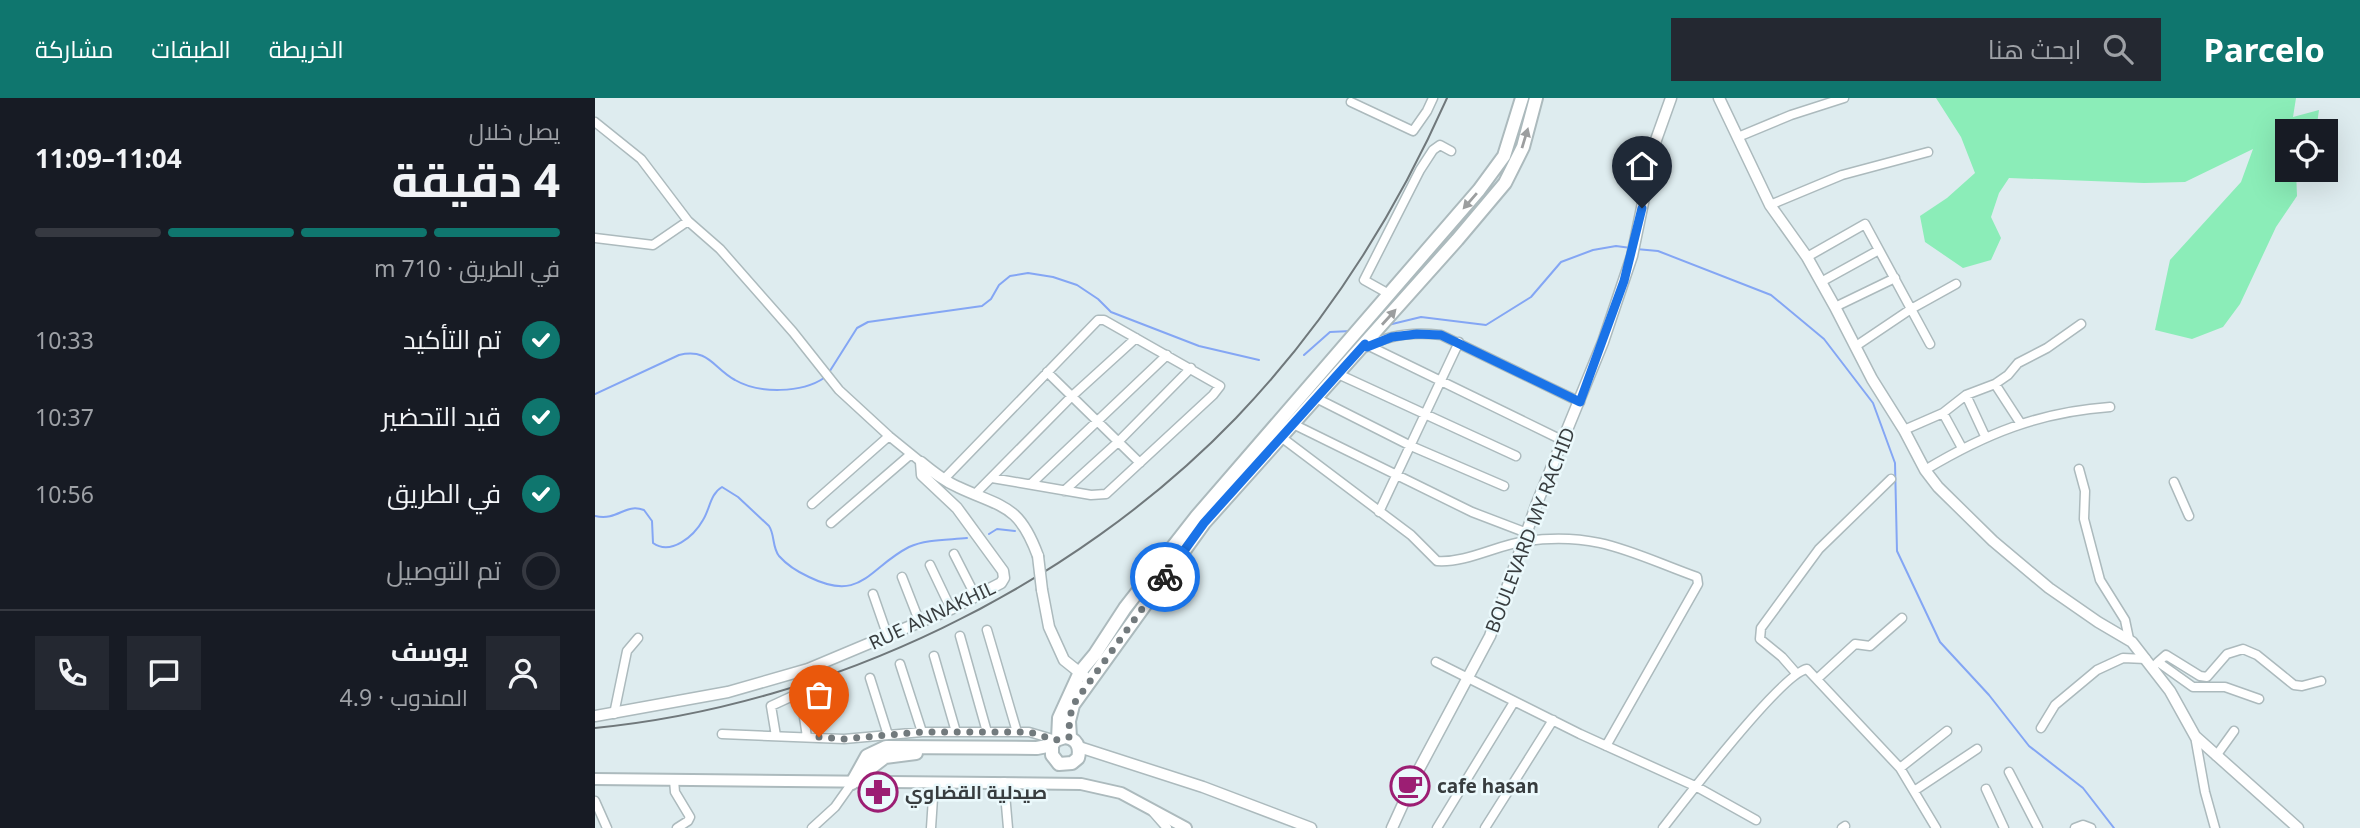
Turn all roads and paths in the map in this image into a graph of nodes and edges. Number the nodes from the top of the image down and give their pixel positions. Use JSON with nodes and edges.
{"nodes":[{"id":1,"x":1433,"y":98,"type":"edge"},
{"id":2,"x":1522,"y":98,"type":"edge"},
{"id":3,"x":1536,"y":98,"type":"edge"},
{"id":4,"x":1671,"y":98,"type":"edge"},
{"id":5,"x":1719,"y":98,"type":"edge"},
{"id":6,"x":1844,"y":98,"type":"edge"},
{"id":7,"x":1350,"y":102,"type":"dead end"},
{"id":8,"x":595,"y":121,"type":"edge"},
{"id":9,"x":1738,"y":137,"type":"junction"},
{"id":10,"x":1451,"y":150,"type":"dead end"},
{"id":11,"x":1929,"y":152,"type":"dead end"},
{"id":12,"x":1770,"y":205,"type":"junction"},
{"id":13,"x":688,"y":221,"type":"junction"},
{"id":14,"x":595,"y":238,"type":"edge"},
{"id":15,"x":1879,"y":250,"type":"junction"},
{"id":16,"x":1807,"y":257,"type":"junction"},
{"id":17,"x":1895,"y":278,"type":"junction"},
{"id":18,"x":1821,"y":282,"type":"junction"},
{"id":19,"x":1956,"y":284,"type":"dead end"},
{"id":20,"x":1389,"y":294,"type":"junction"},
{"id":21,"x":1835,"y":307,"type":"junction"},
{"id":22,"x":1911,"y":309,"type":"junction"},
{"id":23,"x":2081,"y":324,"type":"dead end"},
{"id":24,"x":1136,"y":338,"type":"junction"},
{"id":25,"x":1459,"y":342,"type":"junction"},
{"id":26,"x":1930,"y":344,"type":"dead end"},
{"id":27,"x":1366,"y":346,"type":"junction"},
{"id":28,"x":1856,"y":346,"type":"junction"},
{"id":29,"x":1167,"y":355,"type":"junction"},
{"id":30,"x":1191,"y":368,"type":"junction"},
{"id":31,"x":1047,"y":372,"type":"junction"},
{"id":32,"x":1338,"y":374,"type":"junction"},
{"id":33,"x":1440,"y":382,"type":"junction"},
{"id":34,"x":1995,"y":384,"type":"junction"},
{"id":35,"x":1966,"y":395,"type":"junction"},
{"id":36,"x":1071,"y":397,"type":"junction"},
{"id":37,"x":1316,"y":398,"type":"junction"},
{"id":38,"x":1580,"y":402,"type":"junction"},
{"id":39,"x":2110,"y":407,"type":"dead end"},
{"id":40,"x":1424,"y":413,"type":"junction"},
{"id":41,"x":1944,"y":413,"type":"junction"},
{"id":42,"x":1096,"y":421,"type":"junction"},
{"id":43,"x":1293,"y":424,"type":"junction"},
{"id":44,"x":2021,"y":424,"type":"junction"},
{"id":45,"x":1904,"y":430,"type":"junction"},
{"id":46,"x":889,"y":436,"type":"junction"},
{"id":47,"x":1985,"y":436,"type":"junction"},
{"id":48,"x":1281,"y":437,"type":"junction"},
{"id":49,"x":1564,"y":441,"type":"junction"},
{"id":50,"x":1118,"y":442,"type":"junction"},
{"id":51,"x":1411,"y":446,"type":"junction"},
{"id":52,"x":1962,"y":448,"type":"junction"},
{"id":53,"x":911,"y":454,"type":"junction"},
{"id":54,"x":1516,"y":456,"type":"dead end"},
{"id":55,"x":921,"y":462,"type":"junction"},
{"id":56,"x":1140,"y":463,"type":"junction"},
{"id":57,"x":2079,"y":469,"type":"dead end"},
{"id":58,"x":1925,"y":470,"type":"junction"},
{"id":59,"x":1398,"y":474,"type":"junction"},
{"id":60,"x":992,"y":478,"type":"junction"},
{"id":61,"x":944,"y":479,"type":"junction"},
{"id":62,"x":1891,"y":479,"type":"dead end"},
{"id":63,"x":2174,"y":482,"type":"dead end"},
{"id":64,"x":1031,"y":484,"type":"junction"},
{"id":65,"x":1504,"y":486,"type":"dead end"},
{"id":66,"x":1064,"y":491,"type":"junction"},
{"id":67,"x":975,"y":494,"type":"junction"},
{"id":68,"x":812,"y":504,"type":"dead end"},
{"id":69,"x":1379,"y":512,"type":"junction"},
{"id":70,"x":2189,"y":516,"type":"dead end"},
{"id":71,"x":831,"y":523,"type":"dead end"},
{"id":72,"x":1526,"y":537,"type":"junction"},
{"id":73,"x":954,"y":554,"type":"dead end"},
{"id":74,"x":930,"y":565,"type":"dead end"},
{"id":75,"x":902,"y":577,"type":"dead end"},
{"id":76,"x":873,"y":594,"type":"dead end"},
{"id":77,"x":976,"y":597,"type":"junction"},
{"id":78,"x":951,"y":609,"type":"junction"},
{"id":79,"x":1902,"y":618,"type":"dead end"},
{"id":80,"x":920,"y":623,"type":"junction"},
{"id":81,"x":987,"y":630,"type":"dead end"},
{"id":82,"x":960,"y":636,"type":"dead end"},
{"id":83,"x":888,"y":637,"type":"junction"},
{"id":84,"x":638,"y":638,"type":"dead end"},
{"id":85,"x":2133,"y":644,"type":"junction"},
{"id":86,"x":934,"y":656,"type":"dead end"},
{"id":87,"x":1436,"y":662,"type":"dead end"},
{"id":88,"x":2152,"y":663,"type":"junction"},
{"id":89,"x":900,"y":664,"type":"dead end"},
{"id":90,"x":1796,"y":673,"type":"junction"},
{"id":91,"x":1085,"y":676,"type":"junction"},
{"id":92,"x":870,"y":678,"type":"dead end"},
{"id":93,"x":1817,"y":679,"type":"junction"},
{"id":94,"x":1469,"y":680,"type":"junction"},
{"id":95,"x":2321,"y":681,"type":"dead end"},
{"id":96,"x":2259,"y":699,"type":"dead end"},
{"id":97,"x":1514,"y":702,"type":"junction"},
{"id":98,"x":614,"y":714,"type":"junction"},
{"id":99,"x":595,"y":716,"type":"edge"},
{"id":100,"x":1553,"y":720,"type":"junction"},
{"id":101,"x":2041,"y":728,"type":"dead end"},
{"id":102,"x":1947,"y":731,"type":"dead end"},
{"id":103,"x":2234,"y":731,"type":"dead end"},
{"id":104,"x":922,"y":732,"type":"junction"},
{"id":105,"x":956,"y":732,"type":"junction"},
{"id":106,"x":987,"y":732,"type":"junction"},
{"id":107,"x":1017,"y":732,"type":"junction"},
{"id":108,"x":722,"y":734,"type":"dead end"},
{"id":109,"x":776,"y":736,"type":"junction"},
{"id":110,"x":888,"y":736,"type":"junction"},
{"id":111,"x":2195,"y":736,"type":"junction"},
{"id":112,"x":807,"y":737,"type":"junction"},
{"id":113,"x":1064,"y":746,"type":"junction"},
{"id":114,"x":1606,"y":746,"type":"junction"},
{"id":115,"x":1977,"y":749,"type":"dead end"},
{"id":116,"x":2216,"y":756,"type":"junction"},
{"id":117,"x":1900,"y":768,"type":"junction"},
{"id":118,"x":2010,"y":772,"type":"dead end"},
{"id":119,"x":595,"y":779,"type":"edge"},
{"id":120,"x":674,"y":780,"type":"junction"},
{"id":121,"x":1004,"y":782,"type":"junction"},
{"id":122,"x":852,"y":783,"type":"junction"},
{"id":123,"x":934,"y":783,"type":"junction"},
{"id":124,"x":1697,"y":786,"type":"junction"},
{"id":125,"x":1986,"y":789,"type":"dead end"},
{"id":126,"x":1914,"y":790,"type":"junction"},
{"id":127,"x":595,"y":801,"type":"edge"},
{"id":128,"x":1149,"y":808,"type":"junction"},
{"id":129,"x":1756,"y":820,"type":"dead end"},
{"id":130,"x":817,"y":826,"type":"edge"},
{"id":131,"x":1166,"y":827,"type":"edge"},
{"id":132,"x":607,"y":828,"type":"edge"},
{"id":133,"x":677,"y":828,"type":"edge"},
{"id":134,"x":931,"y":828,"type":"edge"},
{"id":135,"x":1008,"y":828,"type":"edge"},
{"id":136,"x":1186,"y":828,"type":"edge"},
{"id":137,"x":1311,"y":828,"type":"edge"},
{"id":138,"x":1392,"y":828,"type":"edge"},
{"id":139,"x":1437,"y":828,"type":"edge"},
{"id":140,"x":1485,"y":828,"type":"edge"},
{"id":141,"x":1663,"y":828,"type":"edge"},
{"id":142,"x":1935,"y":828,"type":"edge"},
{"id":143,"x":2004,"y":828,"type":"edge"},
{"id":144,"x":2038,"y":828,"type":"edge"},
{"id":145,"x":2075,"y":828,"type":"edge"},
{"id":146,"x":2091,"y":828,"type":"edge"},
{"id":147,"x":2215,"y":828,"type":"edge"},
{"id":148,"x":2298,"y":828,"type":"edge"}],
"edges":[{"from":1,"to":7,"type":"street"},
{"from":2,"to":20,"type":"main road","one_way":true},
{"from":27,"to":3,"type":"main road","one_way":true},
{"from":4,"to":38,"type":"street","name":"BOULEVARD MY RACHID"},
{"from":5,"to":9,"type":"street"},
{"from":6,"to":9,"type":"street"},
{"from":8,"to":13,"type":"street"},
{"from":9,"to":12,"type":"street"},
{"from":10,"to":20,"type":"street"},
{"from":11,"to":12,"type":"street"},
{"from":12,"to":16,"type":"street"},
{"from":13,"to":14,"type":"street"},
{"from":13,"to":46,"type":"street"},
{"from":15,"to":16,"type":"street"},
{"from":15,"to":17,"type":"street"},
{"from":15,"to":18,"type":"street"},
{"from":16,"to":18,"type":"street"},
{"from":17,"to":21,"type":"street"},
{"from":17,"to":22,"type":"street"},
{"from":18,"to":21,"type":"street"},
{"from":19,"to":22,"type":"street"},
{"from":20,"to":91,"type":"main road"},
{"from":21,"to":28,"type":"street"},
{"from":22,"to":26,"type":"street"},
{"from":22,"to":28,"type":"street"},
{"from":23,"to":34,"type":"street"},
{"from":24,"to":29,"type":"street"},
{"from":24,"to":31,"type":"street"},
{"from":24,"to":36,"type":"street"},
{"from":25,"to":27,"type":"street"},
{"from":25,"to":33,"type":"street"},
{"from":25,"to":38,"type":"street"},
{"from":27,"to":32,"type":"main road"},
{"from":27,"to":33,"type":"street"},
{"from":28,"to":45,"type":"street"},
{"from":29,"to":30,"type":"street"},
{"from":29,"to":42,"type":"street"},
{"from":30,"to":50,"type":"street"},
{"from":30,"to":56,"type":"street"},
{"from":31,"to":36,"type":"street"},
{"from":31,"to":61,"type":"street"},
{"from":32,"to":37,"type":"main road"},
{"from":32,"to":40,"type":"street"},
{"from":33,"to":40,"type":"street"},
{"from":33,"to":49,"type":"street"},
{"from":34,"to":35,"type":"street"},
{"from":34,"to":44,"type":"street"},
{"from":35,"to":41,"type":"street"},
{"from":35,"to":47,"type":"street"},
{"from":36,"to":42,"type":"street"},
{"from":36,"to":60,"type":"street"},
{"from":37,"to":43,"type":"main road"},
{"from":37,"to":51,"type":"street"},
{"from":38,"to":49,"type":"street","name":"BOULEVARD MY RACHID"},
{"from":39,"to":44,"type":"street"},
{"from":40,"to":51,"type":"street"},
{"from":40,"to":54,"type":"street"},
{"from":41,"to":45,"type":"street"},
{"from":41,"to":52,"type":"street"},
{"from":42,"to":50,"type":"street"},
{"from":42,"to":64,"type":"street"},
{"from":43,"to":48,"type":"main road"},
{"from":43,"to":59,"type":"street"},
{"from":44,"to":47,"type":"street"},
{"from":45,"to":58,"type":"street"},
{"from":46,"to":53,"type":"street"},
{"from":46,"to":68,"type":"street"},
{"from":47,"to":52,"type":"street"},
{"from":48,"to":69,"type":"street"},
{"from":48,"to":91,"type":"main road"},
{"from":49,"to":72,"type":"street","name":"BOULEVARD MY RACHID"},
{"from":50,"to":56,"type":"street"},
{"from":50,"to":66,"type":"street"},
{"from":51,"to":59,"type":"street"},
{"from":51,"to":65,"type":"street"},
{"from":52,"to":58,"type":"street"},
{"from":53,"to":55,"type":"street"},
{"from":53,"to":71,"type":"street"},
{"from":55,"to":61,"type":"street"},
{"from":55,"to":77,"type":"street","name":"RUE ANNAKHIL"},
{"from":56,"to":66,"type":"street"},
{"from":57,"to":85,"type":"street"},
{"from":58,"to":85,"type":"street"},
{"from":59,"to":69,"type":"street"},
{"from":59,"to":72,"type":"street"},
{"from":60,"to":64,"type":"street"},
{"from":60,"to":67,"type":"street"},
{"from":61,"to":67,"type":"street"},
{"from":62,"to":90,"type":"street"},
{"from":63,"to":70,"type":"street"},
{"from":64,"to":66,"type":"street"},
{"from":67,"to":91,"type":"street","bridge":true},
{"from":69,"to":72,"type":"street"},
{"from":72,"to":94,"type":"street","name":"BOULEVARD MY RACHID"},
{"from":72,"to":114,"type":"street"},
{"from":73,"to":77,"type":"street"},
{"from":74,"to":78,"type":"street"},
{"from":75,"to":80,"type":"street"},
{"from":76,"to":83,"type":"street"},
{"from":77,"to":78,"type":"street","name":"RUE ANNAKHIL"},
{"from":78,"to":80,"type":"street","name":"RUE ANNAKHIL"},
{"from":79,"to":93,"type":"street"},
{"from":80,"to":83,"type":"street","name":"RUE ANNAKHIL"},
{"from":81,"to":107,"type":"street"},
{"from":82,"to":106,"type":"street"},
{"from":83,"to":98,"type":"street","name":"RUE ANNAKHIL"},
{"from":84,"to":98,"type":"street"},
{"from":85,"to":88,"type":"street"},
{"from":86,"to":105,"type":"street"},
{"from":87,"to":94,"type":"street"},
{"from":88,"to":95,"type":"street"},
{"from":88,"to":96,"type":"street"},
{"from":88,"to":101,"type":"street"},
{"from":88,"to":111,"type":"street"},
{"from":89,"to":104,"type":"street"},
{"from":90,"to":93,"type":"street"},
{"from":90,"to":124,"type":"street"},
{"from":91,"to":113,"type":"main road"},
{"from":92,"to":110,"type":"street"},
{"from":93,"to":117,"type":"street"},
{"from":94,"to":97,"type":"street"},
{"from":94,"to":138,"type":"street","name":"BOULEVARD MY RACHID"},
{"from":97,"to":100,"type":"street"},
{"from":97,"to":139,"type":"street"},
{"from":98,"to":99,"type":"street","name":"RUE ANNAKHIL"},
{"from":100,"to":114,"type":"street"},
{"from":100,"to":140,"type":"street"},
{"from":102,"to":117,"type":"street"},
{"from":103,"to":116,"type":"street"},
{"from":104,"to":105,"type":"street"},
{"from":104,"to":110,"type":"street"},
{"from":105,"to":106,"type":"street"},
{"from":106,"to":107,"type":"street"},
{"from":107,"to":113,"type":"street"},
{"from":108,"to":109,"type":"street"},
{"from":109,"to":112,"type":"street"},
{"from":109,"to":112,"type":"street"},
{"from":110,"to":112,"type":"street"},
{"from":111,"to":116,"type":"street"},
{"from":111,"to":147,"type":"street"},
{"from":113,"to":122,"type":"main road"},
{"from":113,"to":137,"type":"street"},
{"from":114,"to":124,"type":"street"},
{"from":115,"to":126,"type":"street"},
{"from":116,"to":148,"type":"street"},
{"from":117,"to":126,"type":"street"},
{"from":118,"to":144,"type":"street"},
{"from":119,"to":120,"type":"main road"},
{"from":120,"to":122,"type":"main road"},
{"from":120,"to":133,"type":"street"},
{"from":121,"to":123,"type":"main road"},
{"from":121,"to":128,"type":"main road"},
{"from":121,"to":135,"type":"street"},
{"from":122,"to":123,"type":"main road"},
{"from":122,"to":130,"type":"street"},
{"from":123,"to":134,"type":"street"},
{"from":124,"to":129,"type":"street"},
{"from":124,"to":141,"type":"street"},
{"from":125,"to":143,"type":"street"},
{"from":126,"to":142,"type":"street"},
{"from":127,"to":132,"type":"street"},
{"from":128,"to":131,"type":"street"},
{"from":128,"to":136,"type":"main road"},
{"from":145,"to":146,"type":"street"}]}
